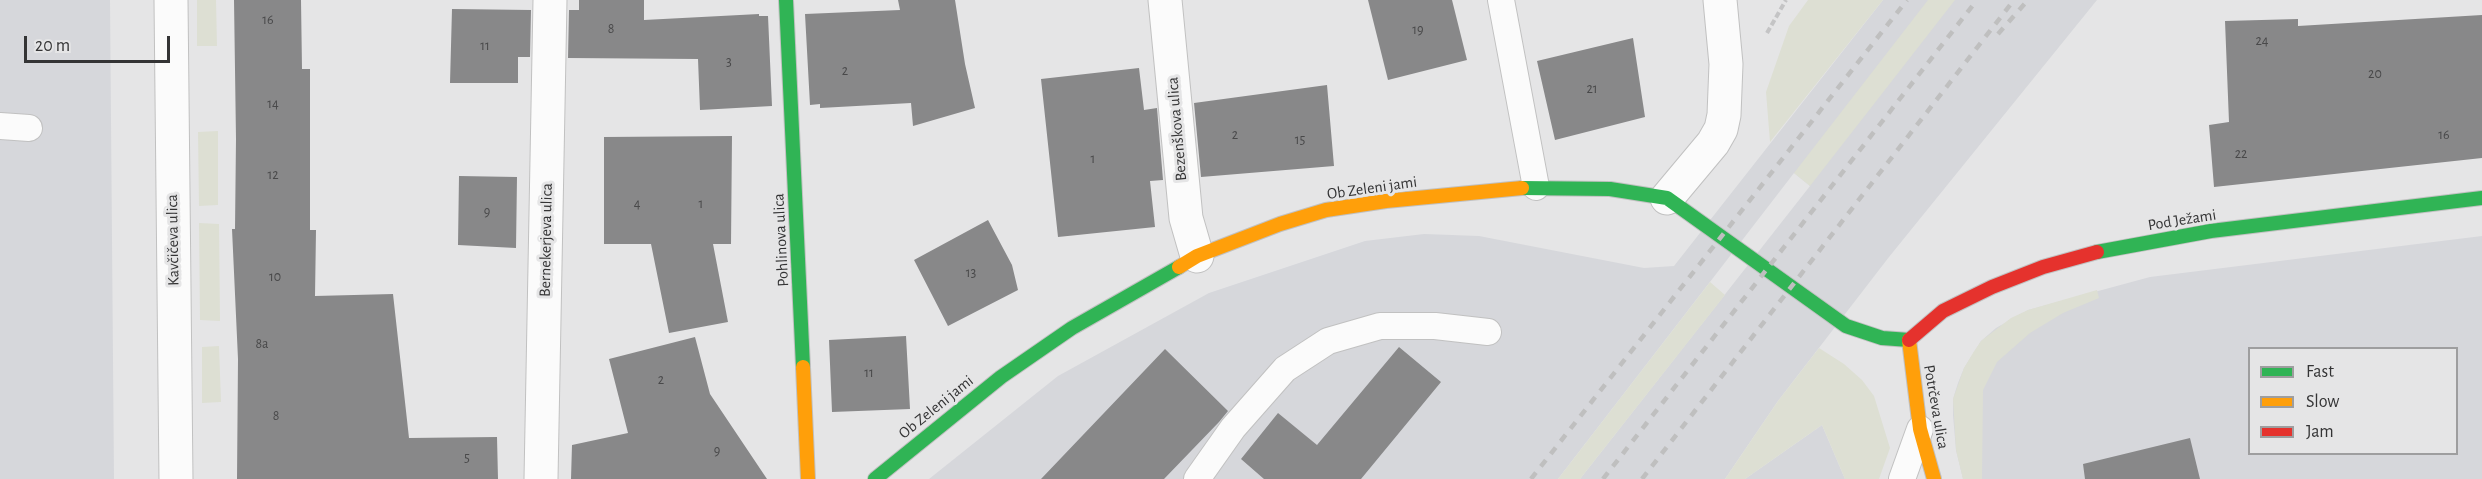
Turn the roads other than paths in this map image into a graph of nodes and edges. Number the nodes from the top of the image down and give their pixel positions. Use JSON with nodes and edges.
{"nodes":[{"id":1,"x":171,"y":0,"type":"edge"},
{"id":2,"x":550,"y":0,"type":"edge"},
{"id":3,"x":786,"y":0,"type":"edge"},
{"id":4,"x":1166,"y":0,"type":"edge"},
{"id":5,"x":1501,"y":0,"type":"edge"},
{"id":6,"x":1720,"y":0,"type":"edge"},
{"id":7,"x":0,"y":126,"type":"edge"},
{"id":8,"x":29,"y":128,"type":"dead end"},
{"id":9,"x":1536,"y":187,"type":"junction"},
{"id":10,"x":1667,"y":198,"type":"junction"},
{"id":11,"x":2482,"y":198,"type":"edge"},
{"id":12,"x":1197,"y":256,"type":"junction"},
{"id":13,"x":1488,"y":332,"type":"dead end"},
{"id":14,"x":1909,"y":340,"type":"junction"},
{"id":15,"x":1920,"y":429,"type":"junction"},
{"id":16,"x":176,"y":479,"type":"edge"},
{"id":17,"x":541,"y":479,"type":"edge"},
{"id":18,"x":808,"y":479,"type":"edge"},
{"id":19,"x":875,"y":479,"type":"edge"},
{"id":20,"x":1197,"y":479,"type":"edge"},
{"id":21,"x":1902,"y":479,"type":"edge"},
{"id":22,"x":1934,"y":479,"type":"edge"}],
"edges":[{"from":1,"to":16,"type":"street","name":"Kavčičeva ulica"},
{"from":2,"to":17,"type":"street","name":"Bernekerjeva ulica"},
{"from":3,"to":18,"type":"street","name":"Pohlinova ulica"},
{"from":4,"to":12,"type":"street","name":"Bezenškova ulica"},
{"from":5,"to":9,"type":"lane"},
{"from":6,"to":10,"type":"street"},
{"from":7,"to":8,"type":"lane"},
{"from":9,"to":10,"type":"street","name":"Ob Zeleni jami"},
{"from":9,"to":12,"type":"street","name":"Ob Zeleni jami"},
{"from":10,"to":14,"type":"street","name":"Ob Zeleni jami"},
{"from":11,"to":14,"type":"street","name":"Pod Ježami"},
{"from":12,"to":19,"type":"street","name":"Ob Zeleni jami"},
{"from":13,"to":20,"type":"lane"},
{"from":14,"to":15,"type":"street","name":"Potrčeva ulica"},
{"from":15,"to":21,"type":"lane"},
{"from":15,"to":22,"type":"street","name":"Potrčeva ulica"}]}
